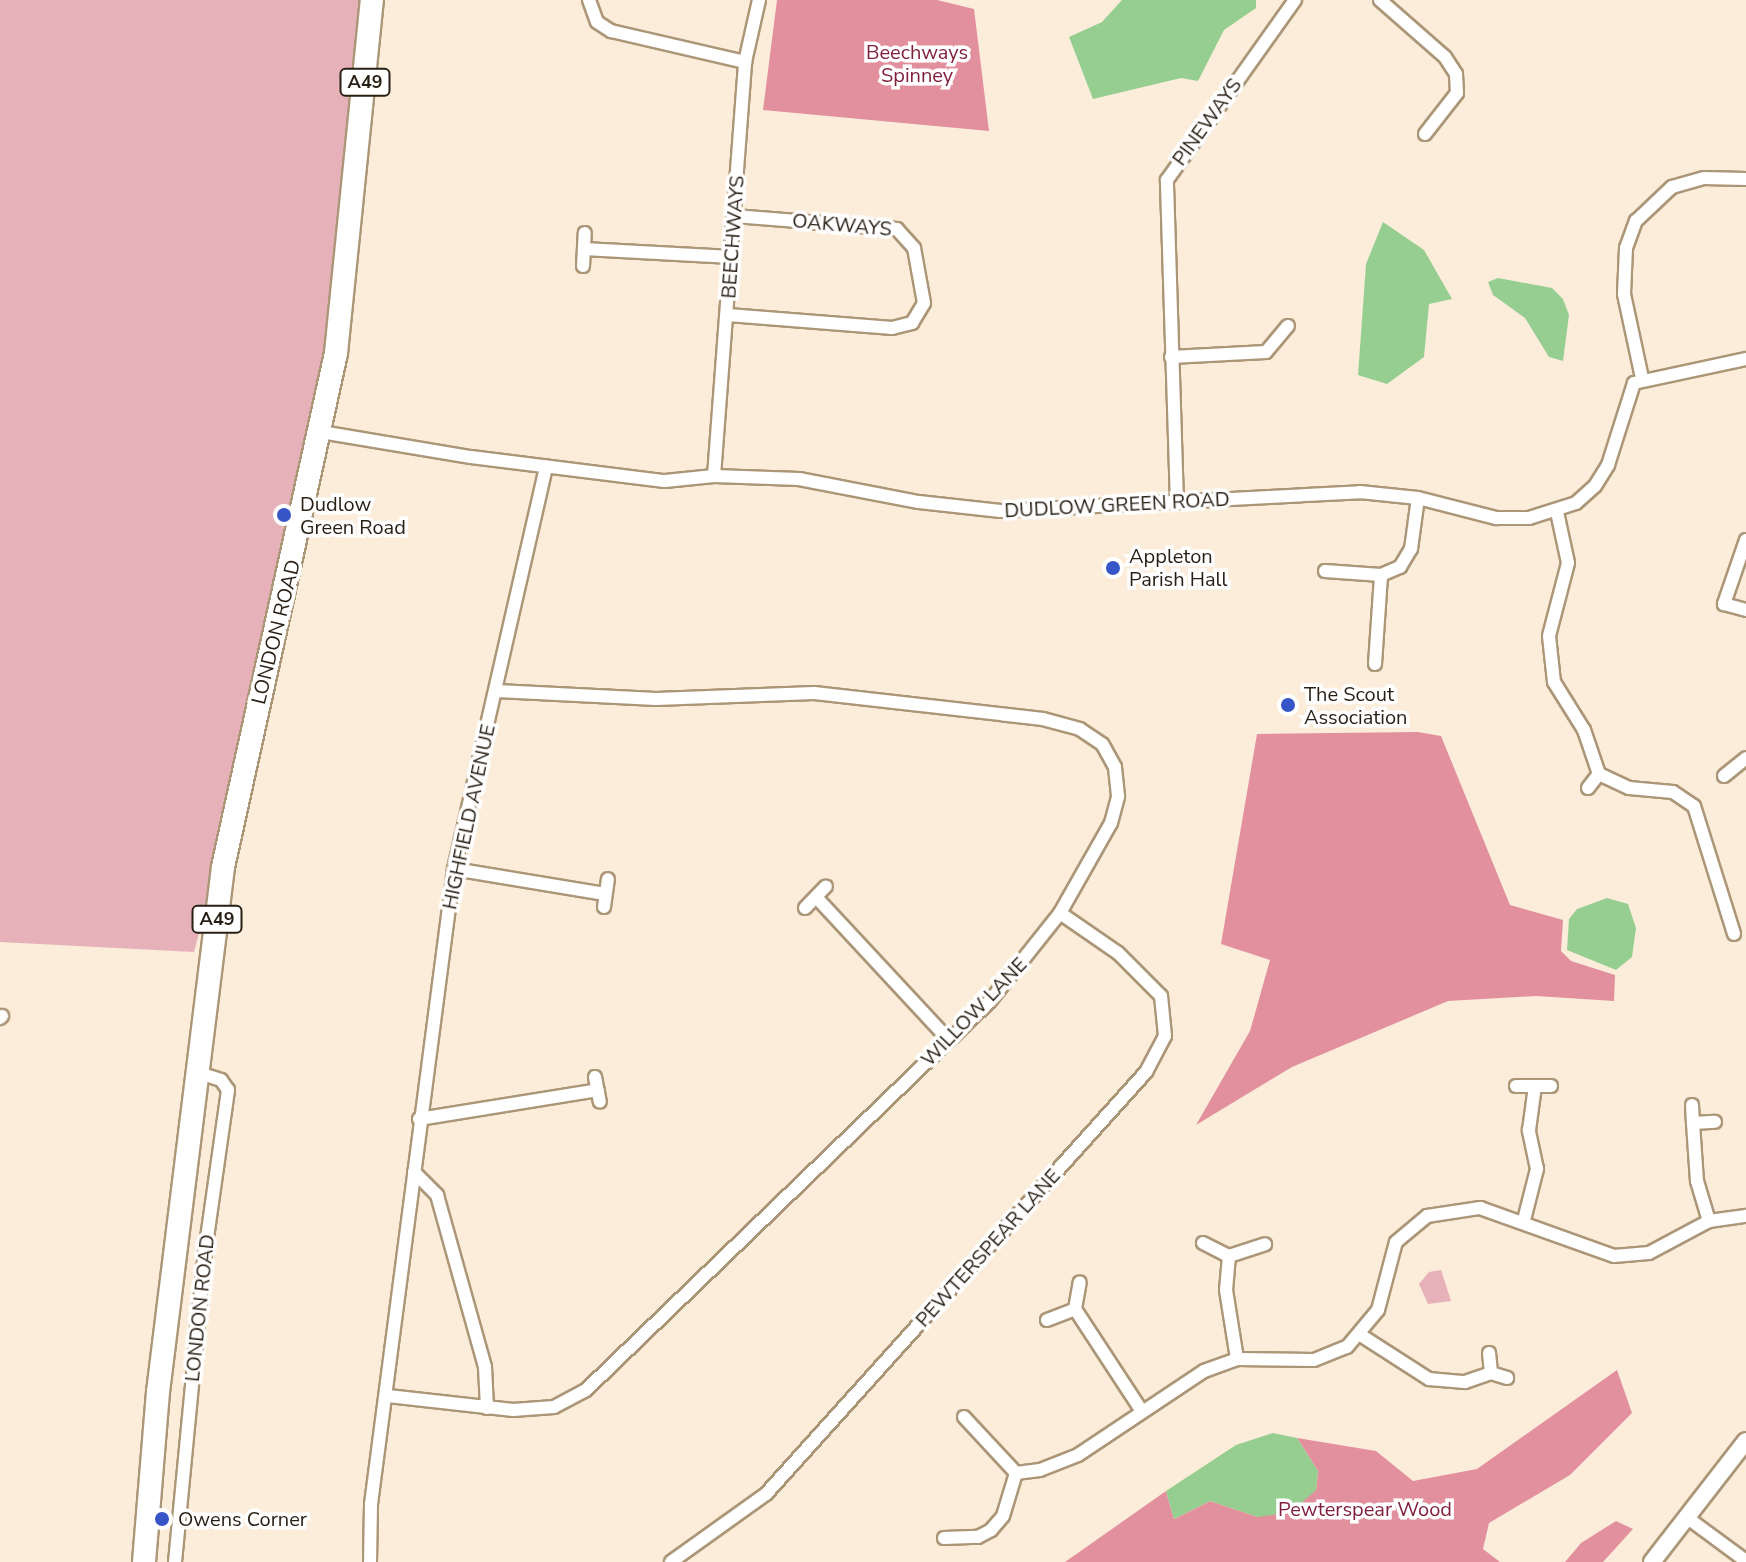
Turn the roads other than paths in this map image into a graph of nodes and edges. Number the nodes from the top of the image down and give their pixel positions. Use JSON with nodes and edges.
{"nodes":[{"id":1,"x":372,"y":0,"type":"edge"},
{"id":2,"x":589,"y":0,"type":"edge"},
{"id":3,"x":759,"y":0,"type":"edge"},
{"id":4,"x":1295,"y":0,"type":"edge"},
{"id":5,"x":1380,"y":0,"type":"edge"},
{"id":6,"x":745,"y":62,"type":"junction"},
{"id":7,"x":1425,"y":134,"type":"dead end"},
{"id":8,"x":1746,"y":179,"type":"edge"},
{"id":9,"x":735,"y":216,"type":"junction"},
{"id":10,"x":585,"y":233,"type":"dead end"},
{"id":11,"x":584,"y":249,"type":"junction"},
{"id":12,"x":732,"y":257,"type":"junction"},
{"id":13,"x":583,"y":266,"type":"dead end"},
{"id":14,"x":728,"y":315,"type":"junction"},
{"id":15,"x":1288,"y":326,"type":"dead end"},
{"id":16,"x":1171,"y":357,"type":"junction"},
{"id":17,"x":1746,"y":359,"type":"edge"},
{"id":18,"x":1642,"y":378,"type":"junction"},
{"id":19,"x":321,"y":432,"type":"junction"},
{"id":20,"x":546,"y":466,"type":"junction"},
{"id":21,"x":714,"y":476,"type":"junction"},
{"id":22,"x":1418,"y":498,"type":"junction"},
{"id":23,"x":1177,"y":503,"type":"junction"},
{"id":24,"x":1557,"y":512,"type":"junction"},
{"id":25,"x":1746,"y":540,"type":"edge"},
{"id":26,"x":1325,"y":571,"type":"dead end"},
{"id":27,"x":1381,"y":575,"type":"junction"},
{"id":28,"x":1746,"y":610,"type":"edge"},
{"id":29,"x":1375,"y":664,"type":"dead end"},
{"id":30,"x":497,"y":691,"type":"junction"},
{"id":31,"x":1746,"y":758,"type":"edge"},
{"id":32,"x":1599,"y":774,"type":"junction"},
{"id":33,"x":1724,"y":776,"type":"dead end"},
{"id":34,"x":1588,"y":788,"type":"dead end"},
{"id":35,"x":454,"y":869,"type":"junction"},
{"id":36,"x":608,"y":879,"type":"dead end"},
{"id":37,"x":826,"y":886,"type":"dead end"},
{"id":38,"x":816,"y":897,"type":"junction"},
{"id":39,"x":805,"y":908,"type":"dead end"},
{"id":40,"x":1060,"y":913,"type":"junction"},
{"id":41,"x":1734,"y":934,"type":"dead end"},
{"id":42,"x":949,"y":1040,"type":"junction"},
{"id":43,"x":199,"y":1073,"type":"junction"},
{"id":44,"x":1516,"y":1086,"type":"dead end"},
{"id":45,"x":1535,"y":1086,"type":"junction"},
{"id":46,"x":1551,"y":1086,"type":"dead end"},
{"id":47,"x":598,"y":1090,"type":"dead end"},
{"id":48,"x":1692,"y":1105,"type":"dead end"},
{"id":49,"x":419,"y":1119,"type":"junction"},
{"id":50,"x":1715,"y":1122,"type":"dead end"},
{"id":51,"x":1693,"y":1123,"type":"junction"},
{"id":52,"x":414,"y":1172,"type":"junction"},
{"id":53,"x":1746,"y":1216,"type":"edge"},
{"id":54,"x":1524,"y":1220,"type":"junction"},
{"id":55,"x":1709,"y":1221,"type":"junction"},
{"id":56,"x":1203,"y":1243,"type":"dead end"},
{"id":57,"x":1265,"y":1244,"type":"dead end"},
{"id":58,"x":1229,"y":1256,"type":"junction"},
{"id":59,"x":1080,"y":1282,"type":"dead end"},
{"id":60,"x":1075,"y":1309,"type":"junction"},
{"id":61,"x":1047,"y":1320,"type":"dead end"},
{"id":62,"x":1362,"y":1336,"type":"junction"},
{"id":63,"x":1489,"y":1353,"type":"dead end"},
{"id":64,"x":1237,"y":1359,"type":"junction"},
{"id":65,"x":1491,"y":1373,"type":"junction"},
{"id":66,"x":1507,"y":1378,"type":"dead end"},
{"id":67,"x":388,"y":1396,"type":"junction"},
{"id":68,"x":487,"y":1408,"type":"junction"},
{"id":69,"x":1141,"y":1410,"type":"junction"},
{"id":70,"x":964,"y":1417,"type":"dead end"},
{"id":71,"x":1746,"y":1441,"type":"edge"},
{"id":72,"x":1016,"y":1473,"type":"junction"},
{"id":73,"x":1689,"y":1519,"type":"junction"},
{"id":74,"x":944,"y":1538,"type":"dead end"},
{"id":75,"x":1746,"y":1561,"type":"edge"},
{"id":76,"x":144,"y":1562,"type":"edge"},
{"id":77,"x":175,"y":1562,"type":"edge"},
{"id":78,"x":370,"y":1562,"type":"edge"},
{"id":79,"x":671,"y":1562,"type":"edge"},
{"id":80,"x":1652,"y":1562,"type":"edge"}],
"edges":[{"from":1,"to":19,"type":"highway","name":"LONDON ROAD","number":"A49"},
{"from":2,"to":6,"type":"street"},
{"from":3,"to":6,"type":"street","name":"BEECHWAYS"},
{"from":4,"to":16,"type":"street","name":"PINEWAYS"},
{"from":5,"to":7,"type":"street"},
{"from":6,"to":9,"type":"street","name":"BEECHWAYS"},
{"from":8,"to":18,"type":"street"},
{"from":9,"to":12,"type":"street","name":"BEECHWAYS"},
{"from":9,"to":14,"type":"street","name":"OAKWAYS"},
{"from":10,"to":11,"type":"street"},
{"from":11,"to":12,"type":"street"},
{"from":11,"to":13,"type":"street"},
{"from":12,"to":14,"type":"street","name":"BEECHWAYS"},
{"from":14,"to":21,"type":"street","name":"BEECHWAYS"},
{"from":15,"to":16,"type":"street"},
{"from":16,"to":23,"type":"street","name":"PINEWAYS"},
{"from":17,"to":18,"type":"street"},
{"from":18,"to":24,"type":"street","name":"DUDLOW GREEN ROAD"},
{"from":19,"to":20,"type":"street","name":"DUDLOW GREEN ROAD"},
{"from":19,"to":43,"type":"highway","name":"LONDON ROAD","number":"A49"},
{"from":20,"to":21,"type":"street","name":"DUDLOW GREEN ROAD"},
{"from":20,"to":30,"type":"street","name":"HIGHFIELD AVENUE"},
{"from":21,"to":23,"type":"street","name":"DUDLOW GREEN ROAD"},
{"from":22,"to":23,"type":"street","name":"DUDLOW GREEN ROAD"},
{"from":22,"to":24,"type":"street","name":"DUDLOW GREEN ROAD"},
{"from":22,"to":27,"type":"street"},
{"from":24,"to":32,"type":"street"},
{"from":25,"to":28,"type":"street"},
{"from":26,"to":27,"type":"street"},
{"from":27,"to":29,"type":"street"},
{"from":30,"to":35,"type":"street","name":"HIGHFIELD AVENUE"},
{"from":30,"to":40,"type":"street","name":"WILLOW LANE"},
{"from":31,"to":33,"type":"street"},
{"from":32,"to":34,"type":"street"},
{"from":32,"to":41,"type":"street"},
{"from":35,"to":36,"type":"street"},
{"from":35,"to":49,"type":"street","name":"HIGHFIELD AVENUE"},
{"from":37,"to":38,"type":"street"},
{"from":38,"to":39,"type":"street"},
{"from":38,"to":42,"type":"street"},
{"from":40,"to":42,"type":"street","name":"WILLOW LANE"},
{"from":40,"to":79,"type":"street","name":"PEWTERSPEAR LANE"},
{"from":42,"to":68,"type":"street","name":"WILLOW LANE"},
{"from":43,"to":76,"type":"highway","name":"LONDON ROAD","number":"A49"},
{"from":43,"to":77,"type":"street","name":"LONDON ROAD"},
{"from":44,"to":45,"type":"street"},
{"from":45,"to":46,"type":"street"},
{"from":45,"to":54,"type":"street"},
{"from":47,"to":49,"type":"street"},
{"from":48,"to":51,"type":"street"},
{"from":49,"to":52,"type":"street","name":"HIGHFIELD AVENUE"},
{"from":50,"to":51,"type":"street"},
{"from":51,"to":55,"type":"street"},
{"from":52,"to":67,"type":"street","name":"HIGHFIELD AVENUE"},
{"from":52,"to":68,"type":"street"},
{"from":53,"to":55,"type":"street"},
{"from":54,"to":55,"type":"street"},
{"from":54,"to":62,"type":"street"},
{"from":56,"to":58,"type":"street"},
{"from":57,"to":58,"type":"street"},
{"from":58,"to":64,"type":"street"},
{"from":59,"to":60,"type":"street"},
{"from":60,"to":61,"type":"street"},
{"from":60,"to":69,"type":"street"},
{"from":62,"to":64,"type":"street"},
{"from":62,"to":65,"type":"street"},
{"from":63,"to":65,"type":"street"},
{"from":64,"to":69,"type":"street"},
{"from":65,"to":66,"type":"street"},
{"from":67,"to":68,"type":"street"},
{"from":67,"to":78,"type":"street","name":"HIGHFIELD AVENUE"},
{"from":69,"to":72,"type":"street"},
{"from":70,"to":72,"type":"street"},
{"from":71,"to":73,"type":"street"},
{"from":72,"to":74,"type":"street"},
{"from":73,"to":75,"type":"street"},
{"from":73,"to":80,"type":"street"}]}
